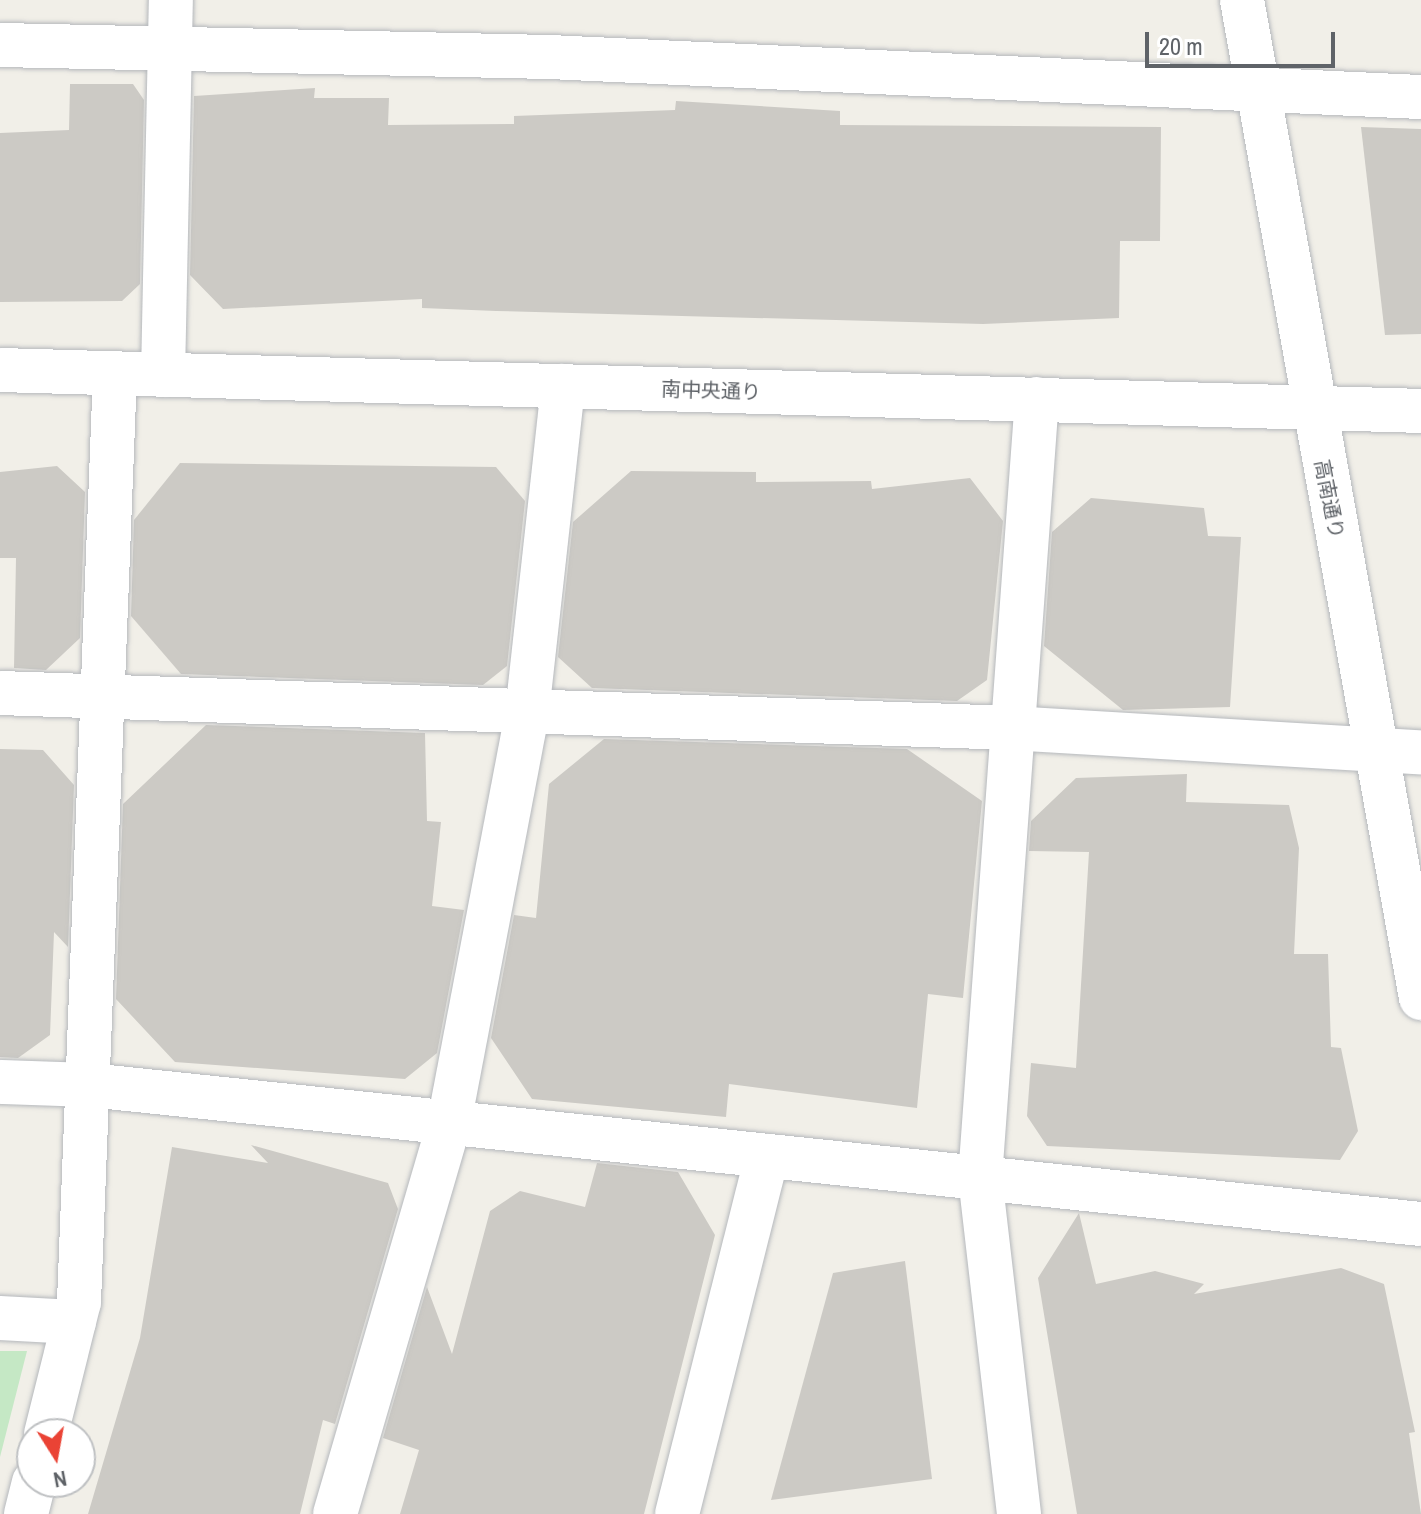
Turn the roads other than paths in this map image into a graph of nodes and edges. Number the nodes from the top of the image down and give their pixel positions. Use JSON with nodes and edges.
{"nodes":[{"id":1,"x":171,"y":0,"type":"edge"},
{"id":2,"x":1242,"y":0,"type":"edge"},
{"id":3,"x":0,"y":45,"type":"edge"},
{"id":4,"x":169,"y":52,"type":"junction"},
{"id":5,"x":1259,"y":90,"type":"junction"},
{"id":6,"x":1421,"y":97,"type":"edge"},
{"id":7,"x":0,"y":370,"type":"edge"},
{"id":8,"x":115,"y":374,"type":"junction"},
{"id":9,"x":163,"y":375,"type":"junction"},
{"id":10,"x":563,"y":386,"type":"junction"},
{"id":11,"x":1037,"y":399,"type":"junction"},
{"id":12,"x":1313,"y":407,"type":"junction"},
{"id":13,"x":1421,"y":411,"type":"edge"},
{"id":14,"x":0,"y":693,"type":"edge"},
{"id":15,"x":103,"y":694,"type":"junction"},
{"id":16,"x":527,"y":713,"type":"junction"},
{"id":17,"x":1011,"y":728,"type":"junction"},
{"id":18,"x":1373,"y":747,"type":"junction"},
{"id":19,"x":1421,"y":752,"type":"edge"},
{"id":20,"x":1421,"y":998,"type":"edge"},
{"id":21,"x":0,"y":1082,"type":"edge"},
{"id":22,"x":89,"y":1085,"type":"junction"},
{"id":23,"x":449,"y":1123,"type":"junction"},
{"id":24,"x":767,"y":1156,"type":"junction"},
{"id":25,"x":980,"y":1178,"type":"junction"},
{"id":26,"x":1421,"y":1224,"type":"edge"},
{"id":27,"x":0,"y":1318,"type":"edge"},
{"id":28,"x":74,"y":1322,"type":"junction"},
{"id":29,"x":50,"y":1418,"type":"edge"},
{"id":30,"x":335,"y":1514,"type":"edge"},
{"id":31,"x":677,"y":1514,"type":"edge"},
{"id":32,"x":1019,"y":1514,"type":"edge"}],
"edges":[{"from":1,"to":4,"type":"street"},
{"from":2,"to":5,"type":"street","name":"高南通り"},
{"from":3,"to":4,"type":"street"},
{"from":4,"to":5,"type":"street"},
{"from":4,"to":9,"type":"street"},
{"from":5,"to":6,"type":"street"},
{"from":5,"to":12,"type":"street","name":"高南通り"},
{"from":7,"to":8,"type":"street","name":"南中央通り"},
{"from":8,"to":9,"type":"street","name":"南中央通り"},
{"from":8,"to":15,"type":"street"},
{"from":9,"to":10,"type":"street","name":"南中央通り"},
{"from":10,"to":11,"type":"street","name":"南中央通り"},
{"from":10,"to":16,"type":"street"},
{"from":11,"to":12,"type":"street","name":"南中央通り"},
{"from":11,"to":17,"type":"street"},
{"from":12,"to":13,"type":"street","name":"南中央通り"},
{"from":12,"to":18,"type":"street","name":"高南通り"},
{"from":14,"to":15,"type":"street"},
{"from":15,"to":16,"type":"street"},
{"from":15,"to":22,"type":"street"},
{"from":16,"to":17,"type":"street"},
{"from":16,"to":23,"type":"street"},
{"from":17,"to":18,"type":"street"},
{"from":17,"to":25,"type":"street"},
{"from":18,"to":19,"type":"street"},
{"from":18,"to":20,"type":"street","name":"高南通り"},
{"from":21,"to":22,"type":"street"},
{"from":22,"to":23,"type":"street"},
{"from":22,"to":28,"type":"street"},
{"from":23,"to":24,"type":"street"},
{"from":23,"to":30,"type":"street"},
{"from":24,"to":25,"type":"street"},
{"from":24,"to":31,"type":"street"},
{"from":25,"to":26,"type":"street"},
{"from":25,"to":32,"type":"street"},
{"from":27,"to":28,"type":"street"},
{"from":28,"to":29,"type":"street"}]}
